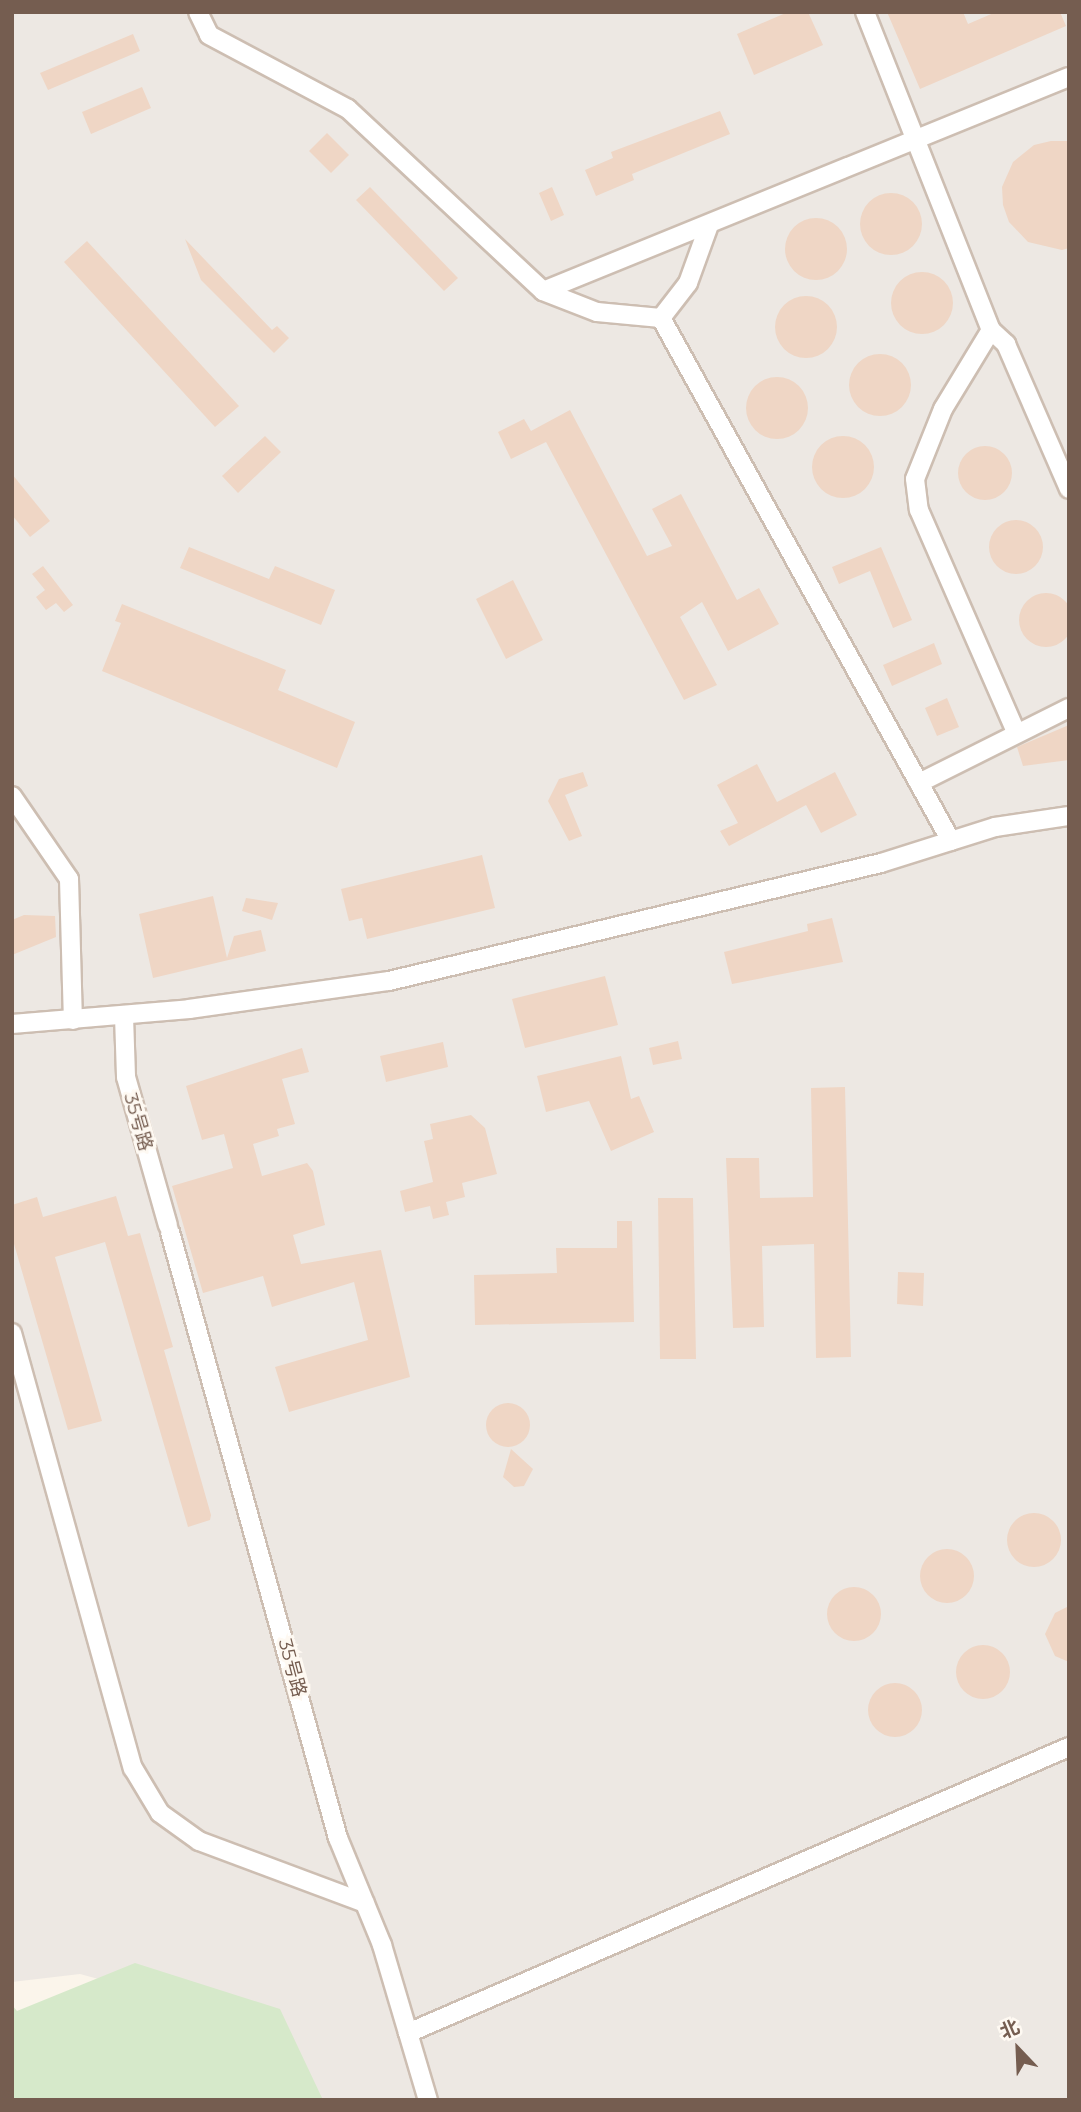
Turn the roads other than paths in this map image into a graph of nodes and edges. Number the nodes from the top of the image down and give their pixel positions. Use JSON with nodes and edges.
{"nodes":[{"id":1,"x":198,"y":12,"type":"edge"},
{"id":2,"x":865,"y":12,"type":"edge"},
{"id":3,"x":1069,"y":77,"type":"edge"},
{"id":4,"x":918,"y":142,"type":"junction"},
{"id":5,"x":709,"y":225,"type":"junction"},
{"id":6,"x":543,"y":291,"type":"junction"},
{"id":7,"x":661,"y":318,"type":"junction"},
{"id":8,"x":991,"y":330,"type":"junction"},
{"id":9,"x":1069,"y":489,"type":"edge"},
{"id":10,"x":1069,"y":708,"type":"edge"},
{"id":11,"x":1016,"y":732,"type":"junction"},
{"id":12,"x":919,"y":783,"type":"junction"},
{"id":13,"x":12,"y":796,"type":"edge"},
{"id":14,"x":1069,"y":816,"type":"edge"},
{"id":15,"x":951,"y":841,"type":"junction"},
{"id":16,"x":124,"y":1016,"type":"junction"},
{"id":17,"x":73,"y":1020,"type":"junction"},
{"id":18,"x":12,"y":1024,"type":"edge"},
{"id":19,"x":12,"y":1333,"type":"edge"},
{"id":20,"x":1069,"y":1747,"type":"edge"},
{"id":21,"x":365,"y":1903,"type":"junction"},
{"id":22,"x":408,"y":2033,"type":"junction"},
{"id":23,"x":428,"y":2100,"type":"edge"}],
"edges":[{"from":1,"to":6,"type":"street"},
{"from":2,"to":4,"type":"street"},
{"from":3,"to":4,"type":"street"},
{"from":4,"to":5,"type":"street"},
{"from":4,"to":8,"type":"street"},
{"from":5,"to":6,"type":"street"},
{"from":5,"to":7,"type":"street"},
{"from":6,"to":7,"type":"street"},
{"from":7,"to":12,"type":"street"},
{"from":8,"to":9,"type":"street"},
{"from":8,"to":11,"type":"street"},
{"from":10,"to":11,"type":"street"},
{"from":11,"to":12,"type":"street"},
{"from":12,"to":15,"type":"street"},
{"from":13,"to":17,"type":"street"},
{"from":14,"to":15,"type":"street"},
{"from":15,"to":16,"type":"street"},
{"from":16,"to":17,"type":"street"},
{"from":16,"to":21,"type":"street","name":"35号路"},
{"from":17,"to":18,"type":"street"},
{"from":19,"to":21,"type":"street"},
{"from":20,"to":22,"type":"street"},
{"from":21,"to":22,"type":"street","name":"35号路"},
{"from":22,"to":23,"type":"street","name":"35号路"}]}
